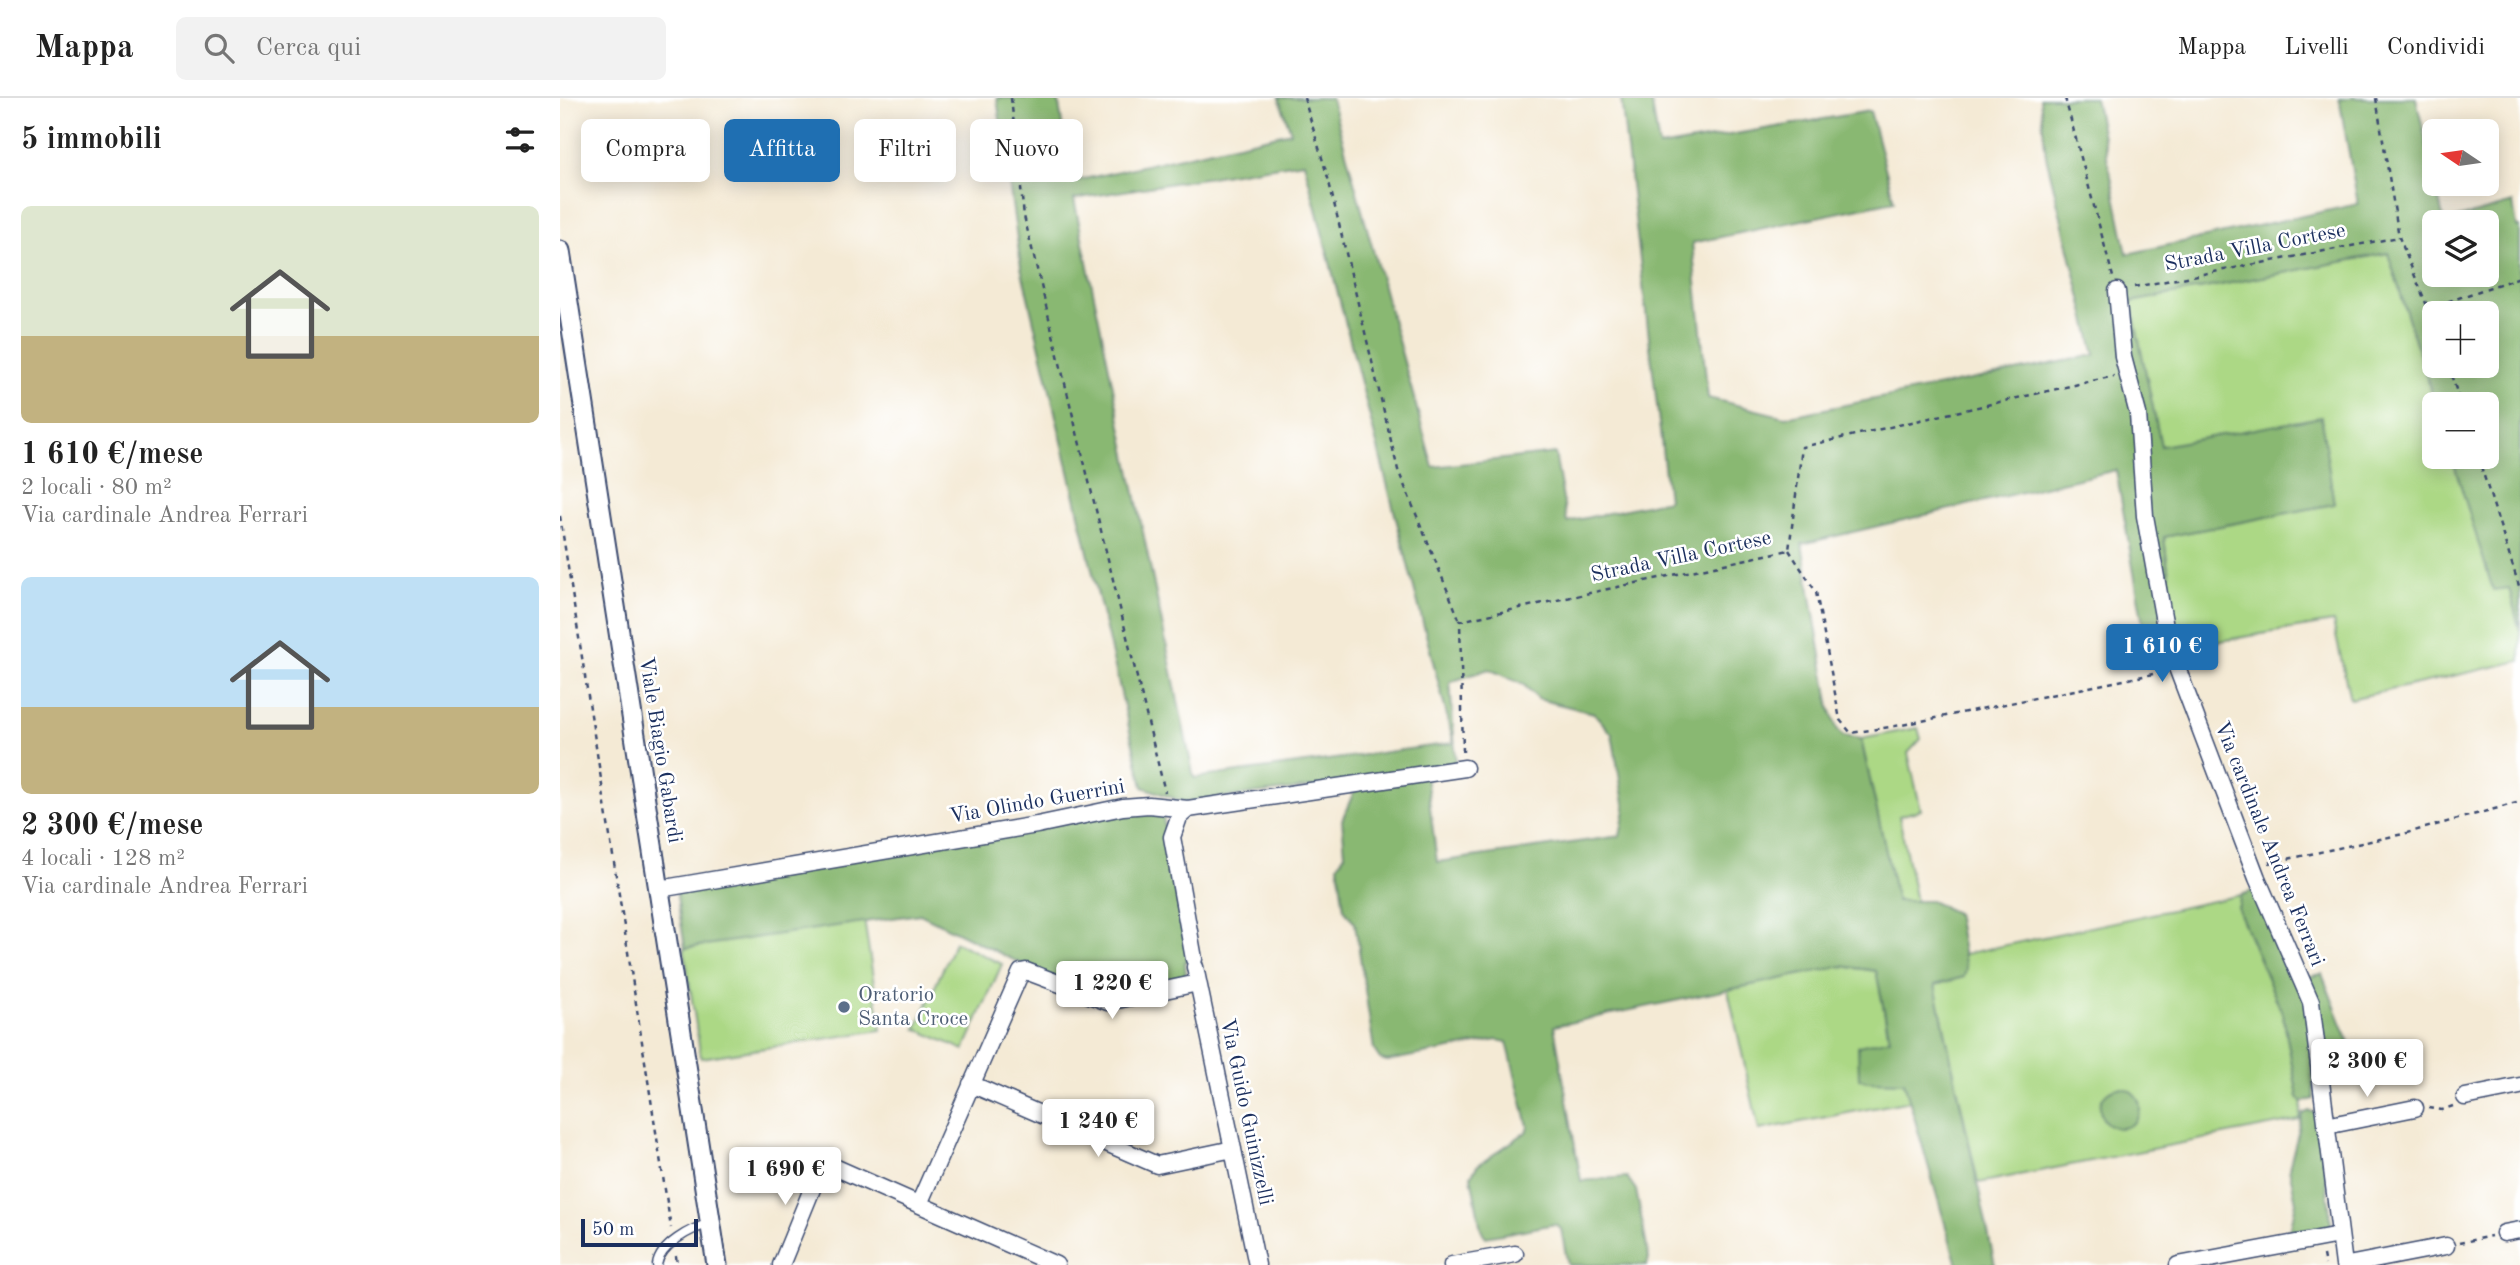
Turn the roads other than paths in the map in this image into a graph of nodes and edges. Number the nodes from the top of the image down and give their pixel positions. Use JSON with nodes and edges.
{"nodes":[{"id":1,"x":560,"y":251,"type":"edge"},
{"id":2,"x":2117,"y":291,"type":"road end"},
{"id":3,"x":1465,"y":768,"type":"road end"},
{"id":4,"x":1188,"y":809,"type":"junction"},
{"id":5,"x":659,"y":889,"type":"junction"},
{"id":6,"x":1196,"y":970,"type":"junction"},
{"id":7,"x":971,"y":1084,"type":"junction"},
{"id":8,"x":2520,"y":1086,"type":"edge"},
{"id":9,"x":2465,"y":1097,"type":"road end"},
{"id":10,"x":2415,"y":1108,"type":"road end"},
{"id":11,"x":2326,"y":1126,"type":"junction"},
{"id":12,"x":1233,"y":1149,"type":"junction"},
{"id":13,"x":919,"y":1204,"type":"junction"},
{"id":14,"x":709,"y":1224,"type":"junction"},
{"id":15,"x":2339,"y":1236,"type":"junction"},
{"id":16,"x":2446,"y":1246,"type":"road end"},
{"id":17,"x":1515,"y":1254,"type":"dead end"},
{"id":18,"x":716,"y":1262,"type":"edge"},
{"id":19,"x":657,"y":1265,"type":"edge"},
{"id":20,"x":781,"y":1265,"type":"edge"},
{"id":21,"x":1056,"y":1265,"type":"edge"},
{"id":22,"x":1257,"y":1265,"type":"edge"},
{"id":23,"x":1452,"y":1265,"type":"edge"},
{"id":24,"x":2178,"y":1265,"type":"edge"},
{"id":25,"x":2346,"y":1265,"type":"edge"}],
"edges":[{"from":1,"to":5,"type":"street","name":"Viale Biagio Gabardi"},
{"from":2,"to":11,"type":"street","name":"Via cardinale Andrea Ferrari"},
{"from":3,"to":4,"type":"street","name":"Via Olindo Guerrini"},
{"from":4,"to":5,"type":"street","name":"Via Olindo Guerrini"},
{"from":4,"to":6,"type":"street","name":"Via Guido Guinizzelli"},
{"from":5,"to":14,"type":"street","name":"Viale Biagio Gabardi"},
{"from":6,"to":7,"type":"street"},
{"from":6,"to":12,"type":"street","name":"Via Guido Guinizzelli"},
{"from":7,"to":12,"type":"street"},
{"from":7,"to":13,"type":"street"},
{"from":8,"to":9,"type":"street"},
{"from":10,"to":11,"type":"street"},
{"from":11,"to":15,"type":"street","name":"Via cardinale Andrea Ferrari"},
{"from":12,"to":22,"type":"street","name":"Via Guido Guinizzelli"},
{"from":13,"to":20,"type":"street"},
{"from":13,"to":21,"type":"street"},
{"from":14,"to":18,"type":"street","name":"Viale Biagio Gabardi"},
{"from":14,"to":19,"type":"lane"},
{"from":15,"to":24,"type":"street"},
{"from":15,"to":25,"type":"street","name":"Via cardinale Andrea Ferrari"},
{"from":16,"to":25,"type":"street","name":"Via cardinale Andrea Ferrari"},
{"from":17,"to":23,"type":"street"}]}
